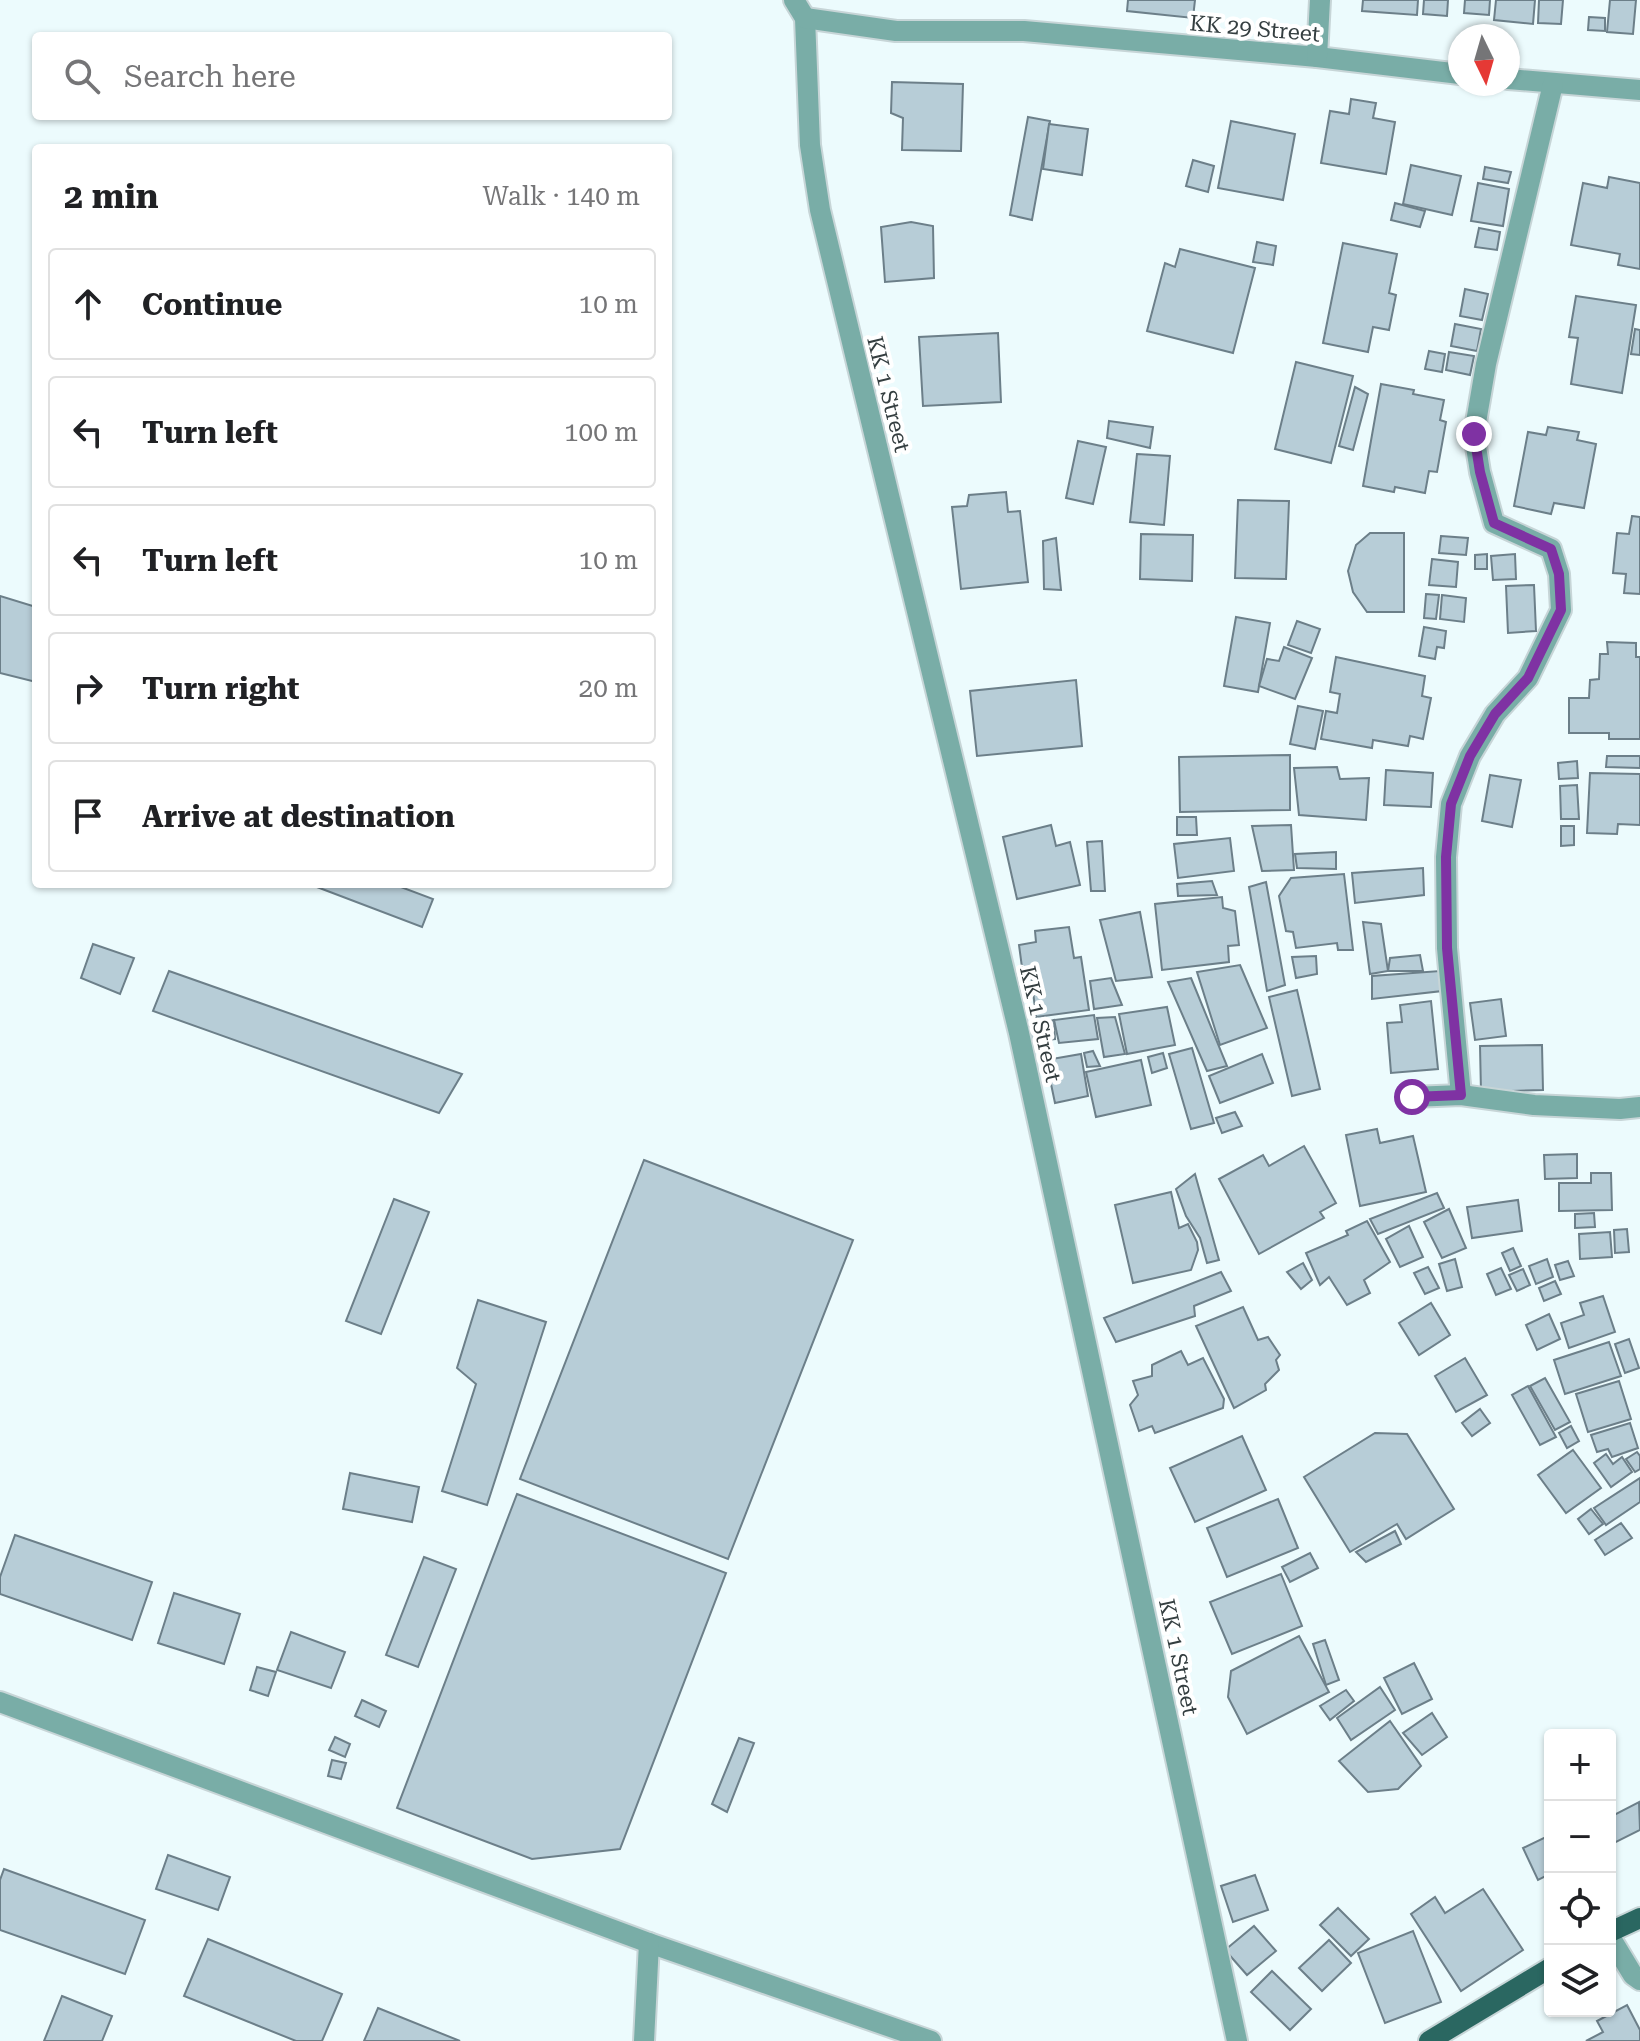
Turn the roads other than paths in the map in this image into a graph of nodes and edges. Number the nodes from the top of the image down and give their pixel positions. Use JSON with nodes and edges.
{"nodes":[{"id":1,"x":794,"y":0,"type":"edge"},
{"id":2,"x":1320,"y":0,"type":"edge"},
{"id":3,"x":805,"y":18,"type":"junction"},
{"id":4,"x":1317,"y":57,"type":"junction"},
{"id":5,"x":1448,"y":73,"type":"edge"},
{"id":6,"x":1520,"y":80,"type":"edge"},
{"id":7,"x":1553,"y":84,"type":"junction"},
{"id":8,"x":1640,"y":90,"type":"edge"},
{"id":9,"x":1461,"y":1095,"type":"junction"},
{"id":10,"x":1412,"y":1097,"type":"dead end"},
{"id":11,"x":1640,"y":1107,"type":"edge"},
{"id":12,"x":0,"y":1702,"type":"edge"},
{"id":13,"x":1640,"y":1918,"type":"edge"},
{"id":14,"x":1616,"y":1931,"type":"edge"},
{"id":15,"x":649,"y":1943,"type":"junction"},
{"id":16,"x":1616,"y":1945,"type":"edge"},
{"id":17,"x":1544,"y":1972,"type":"edge"},
{"id":18,"x":1640,"y":1980,"type":"edge"},
{"id":19,"x":644,"y":2041,"type":"edge"},
{"id":20,"x":931,"y":2041,"type":"edge"},
{"id":21,"x":1237,"y":2041,"type":"edge"},
{"id":22,"x":1429,"y":2041,"type":"edge"}],
"edges":[{"from":1,"to":3,"type":"street"},
{"from":2,"to":4,"type":"street"},
{"from":3,"to":4,"type":"street","name":"KK 29 Street"},
{"from":3,"to":21,"type":"street","name":"KK 1 Street"},
{"from":4,"to":5,"type":"street","name":"KK 29 Street"},
{"from":6,"to":7,"type":"street"},
{"from":7,"to":8,"type":"street"},
{"from":7,"to":9,"type":"street"},
{"from":9,"to":10,"type":"street"},
{"from":9,"to":11,"type":"street"},
{"from":12,"to":15,"type":"street"},
{"from":13,"to":14,"type":"main road"},
{"from":15,"to":19,"type":"street"},
{"from":15,"to":20,"type":"street"},
{"from":16,"to":18,"type":"street"},
{"from":17,"to":22,"type":"main road"}]}
